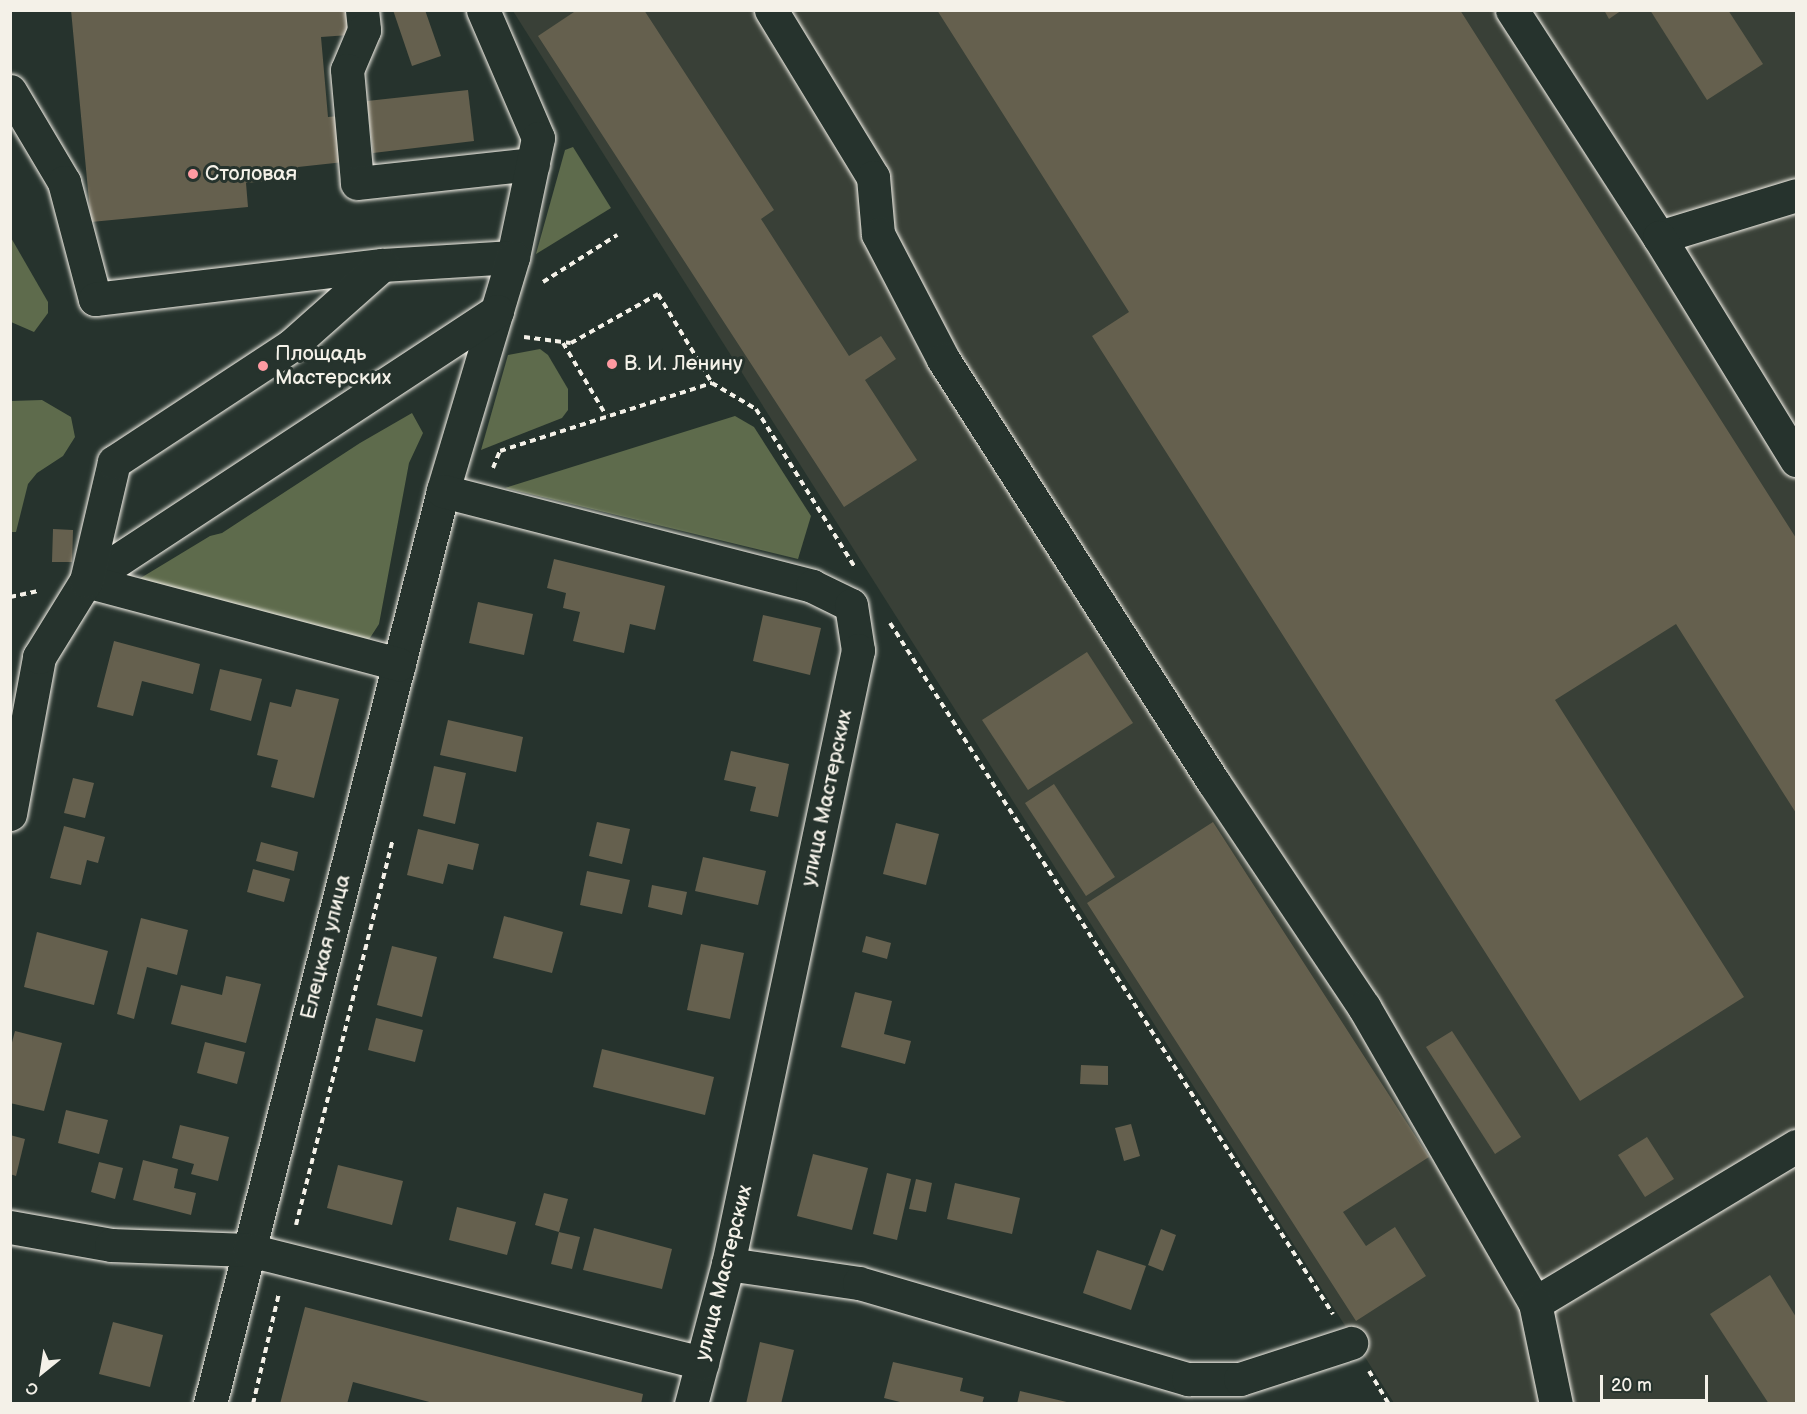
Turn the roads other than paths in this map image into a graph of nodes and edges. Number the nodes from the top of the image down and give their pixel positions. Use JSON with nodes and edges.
{"nodes":[{"id":1,"x":362,"y":10,"type":"edge"},
{"id":2,"x":483,"y":10,"type":"edge"},
{"id":3,"x":771,"y":10,"type":"edge"},
{"id":4,"x":1512,"y":10,"type":"edge"},
{"id":5,"x":10,"y":91,"type":"edge"},
{"id":6,"x":533,"y":164,"type":"junction"},
{"id":7,"x":1797,"y":195,"type":"edge"},
{"id":8,"x":1659,"y":237,"type":"junction"},
{"id":9,"x":513,"y":257,"type":"junction"},
{"id":10,"x":381,"y":265,"type":"junction"},
{"id":11,"x":493,"y":322,"type":"junction"},
{"id":12,"x":1797,"y":460,"type":"edge"},
{"id":13,"x":443,"y":491,"type":"junction"},
{"id":14,"x":86,"y":581,"type":"junction"},
{"id":15,"x":399,"y":663,"type":"junction"},
{"id":16,"x":10,"y":814,"type":"edge"},
{"id":17,"x":1797,"y":1146,"type":"edge"},
{"id":18,"x":10,"y":1227,"type":"edge"},
{"id":19,"x":249,"y":1250,"type":"junction"},
{"id":20,"x":729,"y":1264,"type":"junction"},
{"id":21,"x":1535,"y":1303,"type":"junction"},
{"id":22,"x":1351,"y":1343,"type":"road end"},
{"id":23,"x":702,"y":1363,"type":"junction"},
{"id":24,"x":1184,"y":1391,"type":"edge"},
{"id":25,"x":210,"y":1404,"type":"edge"},
{"id":26,"x":692,"y":1404,"type":"edge"},
{"id":27,"x":1557,"y":1404,"type":"edge"}],
"edges":[{"from":1,"to":6,"type":"street"},
{"from":2,"to":6,"type":"street","name":"Елецкая улица"},
{"from":3,"to":21,"type":"street"},
{"from":4,"to":8,"type":"street"},
{"from":5,"to":10,"type":"street"},
{"from":6,"to":9,"type":"street","name":"Елецкая улица"},
{"from":7,"to":8,"type":"street"},
{"from":8,"to":12,"type":"street"},
{"from":9,"to":10,"type":"street"},
{"from":9,"to":11,"type":"street","name":"Елецкая улица"},
{"from":10,"to":14,"type":"street"},
{"from":11,"to":13,"type":"street","name":"Елецкая улица"},
{"from":11,"to":14,"type":"street"},
{"from":13,"to":15,"type":"street","name":"Елецкая улица"},
{"from":13,"to":20,"type":"street","name":"улица Мастерских"},
{"from":14,"to":15,"type":"street"},
{"from":14,"to":16,"type":"street"},
{"from":15,"to":19,"type":"street","name":"Елецкая улица"},
{"from":17,"to":21,"type":"street"},
{"from":18,"to":19,"type":"street"},
{"from":19,"to":23,"type":"street"},
{"from":19,"to":25,"type":"street","name":"Елецкая улица"},
{"from":20,"to":23,"type":"street","name":"улица Мастерских"},
{"from":20,"to":24,"type":"street"},
{"from":21,"to":27,"type":"street"},
{"from":22,"to":24,"type":"street"},
{"from":23,"to":26,"type":"street","name":"улица Мастерских"}]}
